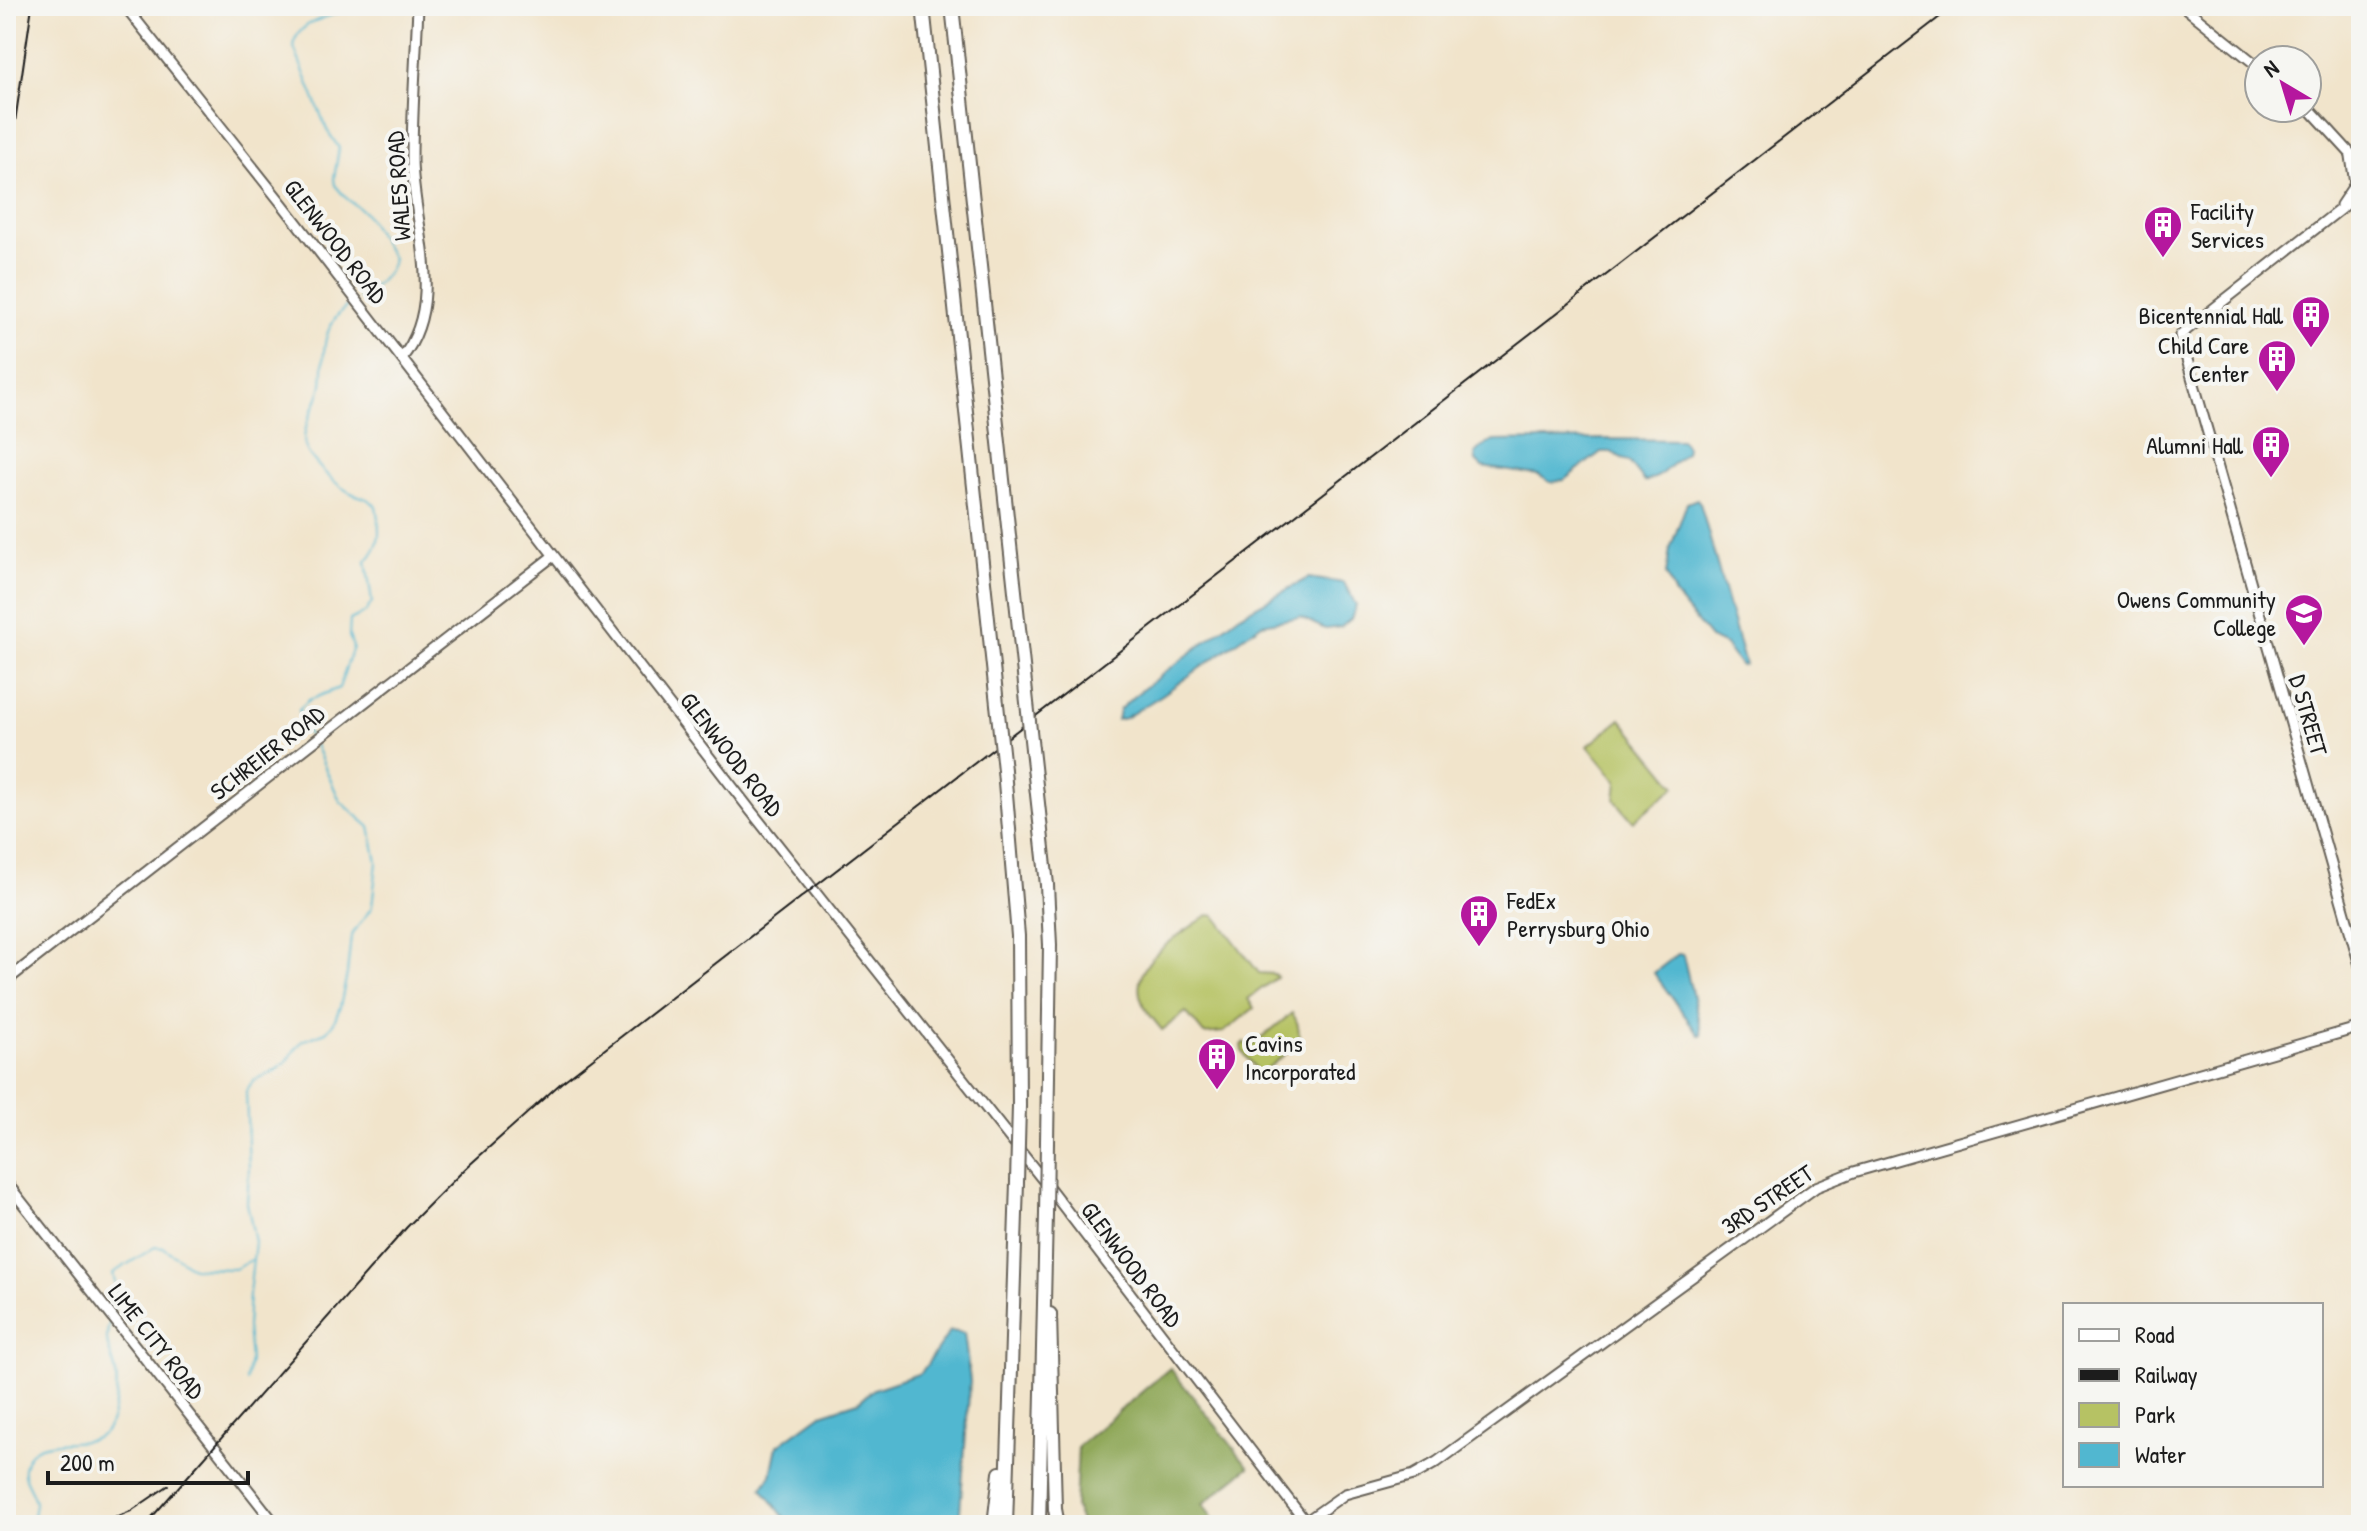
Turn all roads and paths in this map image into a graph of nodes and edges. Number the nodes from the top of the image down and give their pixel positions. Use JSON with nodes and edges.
{"nodes":[{"id":1,"x":125,"y":6,"type":"edge"},
{"id":2,"x":418,"y":6,"type":"edge"},
{"id":3,"x":923,"y":6,"type":"edge"},
{"id":4,"x":952,"y":6,"type":"edge"},
{"id":5,"x":2183,"y":6,"type":"edge"},
{"id":6,"x":2243,"y":54,"type":"edge"},
{"id":7,"x":2323,"y":123,"type":"edge"},
{"id":8,"x":2350,"y":152,"type":"junction"},
{"id":9,"x":2361,"y":165,"type":"edge"},
{"id":10,"x":2361,"y":193,"type":"edge"},
{"id":11,"x":2336,"y":213,"type":"junction"},
{"id":12,"x":402,"y":358,"type":"junction"},
{"id":13,"x":553,"y":556,"type":"junction"},
{"id":14,"x":2361,"y":969,"type":"edge"},
{"id":15,"x":6,"y":981,"type":"edge"},
{"id":16,"x":2361,"y":1027,"type":"edge"},
{"id":17,"x":6,"y":1182,"type":"edge"},
{"id":18,"x":1045,"y":1259,"type":"junction"},
{"id":19,"x":1008,"y":1426,"type":"junction"},
{"id":20,"x":1304,"y":1524,"type":"edge"},
{"id":21,"x":276,"y":1525,"type":"edge"},
{"id":22,"x":994,"y":1525,"type":"edge"},
{"id":23,"x":1006,"y":1525,"type":"edge"},
{"id":24,"x":1039,"y":1525,"type":"edge"},
{"id":25,"x":1058,"y":1525,"type":"edge"}],
"edges":[{"from":1,"to":12,"type":"street","name":"GLENWOOD ROAD"},
{"from":2,"to":12,"type":"street","name":"WALES ROAD"},
{"from":3,"to":19,"type":"highway","bridge":true},
{"from":4,"to":18,"type":"highway","bridge":true},
{"from":5,"to":6,"type":"street"},
{"from":7,"to":8,"type":"street"},
{"from":8,"to":9,"type":"street"},
{"from":8,"to":11,"type":"street"},
{"from":10,"to":11,"type":"street"},
{"from":11,"to":14,"type":"street","name":"D STREET"},
{"from":12,"to":13,"type":"street","name":"GLENWOOD ROAD"},
{"from":13,"to":15,"type":"street","name":"SCHREIER ROAD"},
{"from":13,"to":20,"type":"street","name":"GLENWOOD ROAD"},
{"from":16,"to":20,"type":"street","name":"3RD STREET"},
{"from":17,"to":21,"type":"street","name":"LIME CITY ROAD"},
{"from":18,"to":24,"type":"highway"},
{"from":18,"to":25,"type":"highway"},
{"from":19,"to":22,"type":"highway"},
{"from":19,"to":23,"type":"highway"}]}
